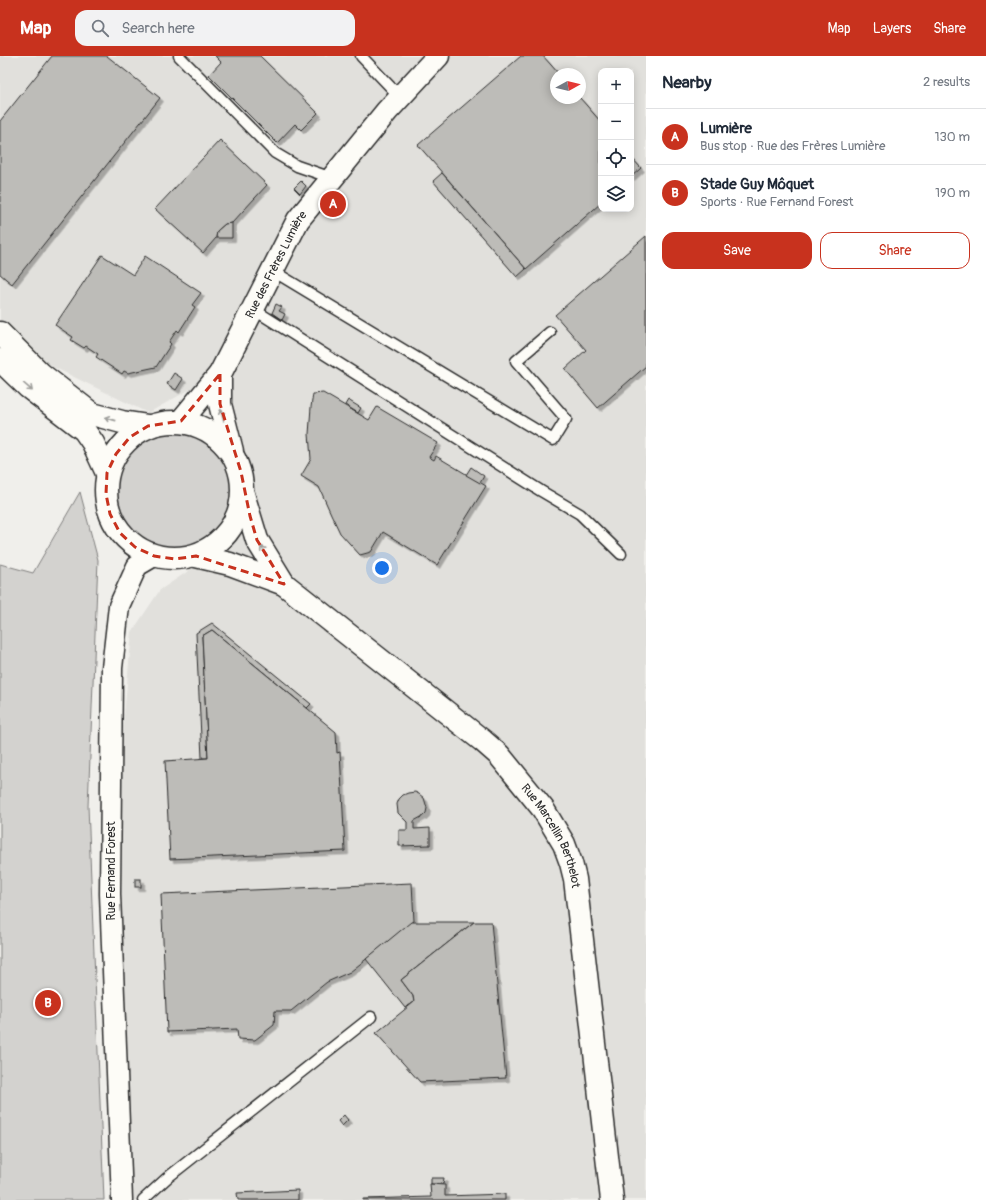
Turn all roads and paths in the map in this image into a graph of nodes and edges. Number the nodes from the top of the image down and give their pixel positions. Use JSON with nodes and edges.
{"nodes":[{"id":1,"x":179,"y":56,"type":"edge"},
{"id":2,"x":361,"y":56,"type":"edge"},
{"id":3,"x":438,"y":56,"type":"edge"},
{"id":4,"x":400,"y":98,"type":"junction"},
{"id":5,"x":332,"y":178,"type":"junction"},
{"id":6,"x":273,"y":271,"type":"junction"},
{"id":7,"x":253,"y":310,"type":"junction"},
{"id":8,"x":550,"y":332,"type":"dead end"},
{"id":9,"x":0,"y":333,"type":"edge"},
{"id":10,"x":0,"y":360,"type":"edge"},
{"id":11,"x":220,"y":374,"type":"junction"},
{"id":12,"x":181,"y":421,"type":"junction"},
{"id":13,"x":148,"y":426,"type":"junction"},
{"id":14,"x":232,"y":452,"type":"junction"},
{"id":15,"x":107,"y":473,"type":"junction"},
{"id":16,"x":243,"y":494,"type":"junction"},
{"id":17,"x":621,"y":554,"type":"dead end"},
{"id":18,"x":154,"y":556,"type":"junction"},
{"id":19,"x":196,"y":556,"type":"junction"},
{"id":20,"x":284,"y":584,"type":"junction"},
{"id":21,"x":371,"y":1017,"type":"dead end"},
{"id":22,"x":122,"y":1200,"type":"edge"},
{"id":23,"x":144,"y":1200,"type":"edge"},
{"id":24,"x":612,"y":1200,"type":"edge"}],
"edges":[{"from":1,"to":5,"type":"lane"},
{"from":2,"to":4,"type":"lane"},
{"from":3,"to":4,"type":"main road","name":"Rue des Frères Lumière"},
{"from":4,"to":5,"type":"main road","name":"Rue des Frères Lumière"},
{"from":5,"to":6,"type":"main road","name":"Rue des Frères Lumière"},
{"from":6,"to":7,"type":"main road","name":"Rue des Frères Lumière"},
{"from":6,"to":8,"type":"lane"},
{"from":7,"to":11,"type":"main road","name":"Rue des Frères Lumière"},
{"from":7,"to":17,"type":"lane"},
{"from":13,"to":9,"type":"main road","one_way":true},
{"from":10,"to":15,"type":"main road","one_way":true},
{"from":11,"to":12,"type":"main road","name":"Rue des Frères Lumière"},
{"from":14,"to":11,"type":"main road","name":"Rue des Frères Lumière","one_way":true},
{"from":12,"to":13,"type":"main road"},
{"from":12,"to":14,"type":"main road"},
{"from":13,"to":15,"type":"main road"},
{"from":14,"to":16,"type":"main road"},
{"from":15,"to":18,"type":"main road"},
{"from":16,"to":19,"type":"main road"},
{"from":20,"to":16,"type":"main road","name":"Rue Marcellin Berthelot","one_way":true},
{"from":18,"to":19,"type":"main road"},
{"from":18,"to":22,"type":"street","name":"Rue Fernand Forest"},
{"from":19,"to":20,"type":"main road","name":"Rue Marcellin Berthelot"},
{"from":20,"to":24,"type":"main road","name":"Rue Marcellin Berthelot"},
{"from":21,"to":23,"type":"lane"}]}
